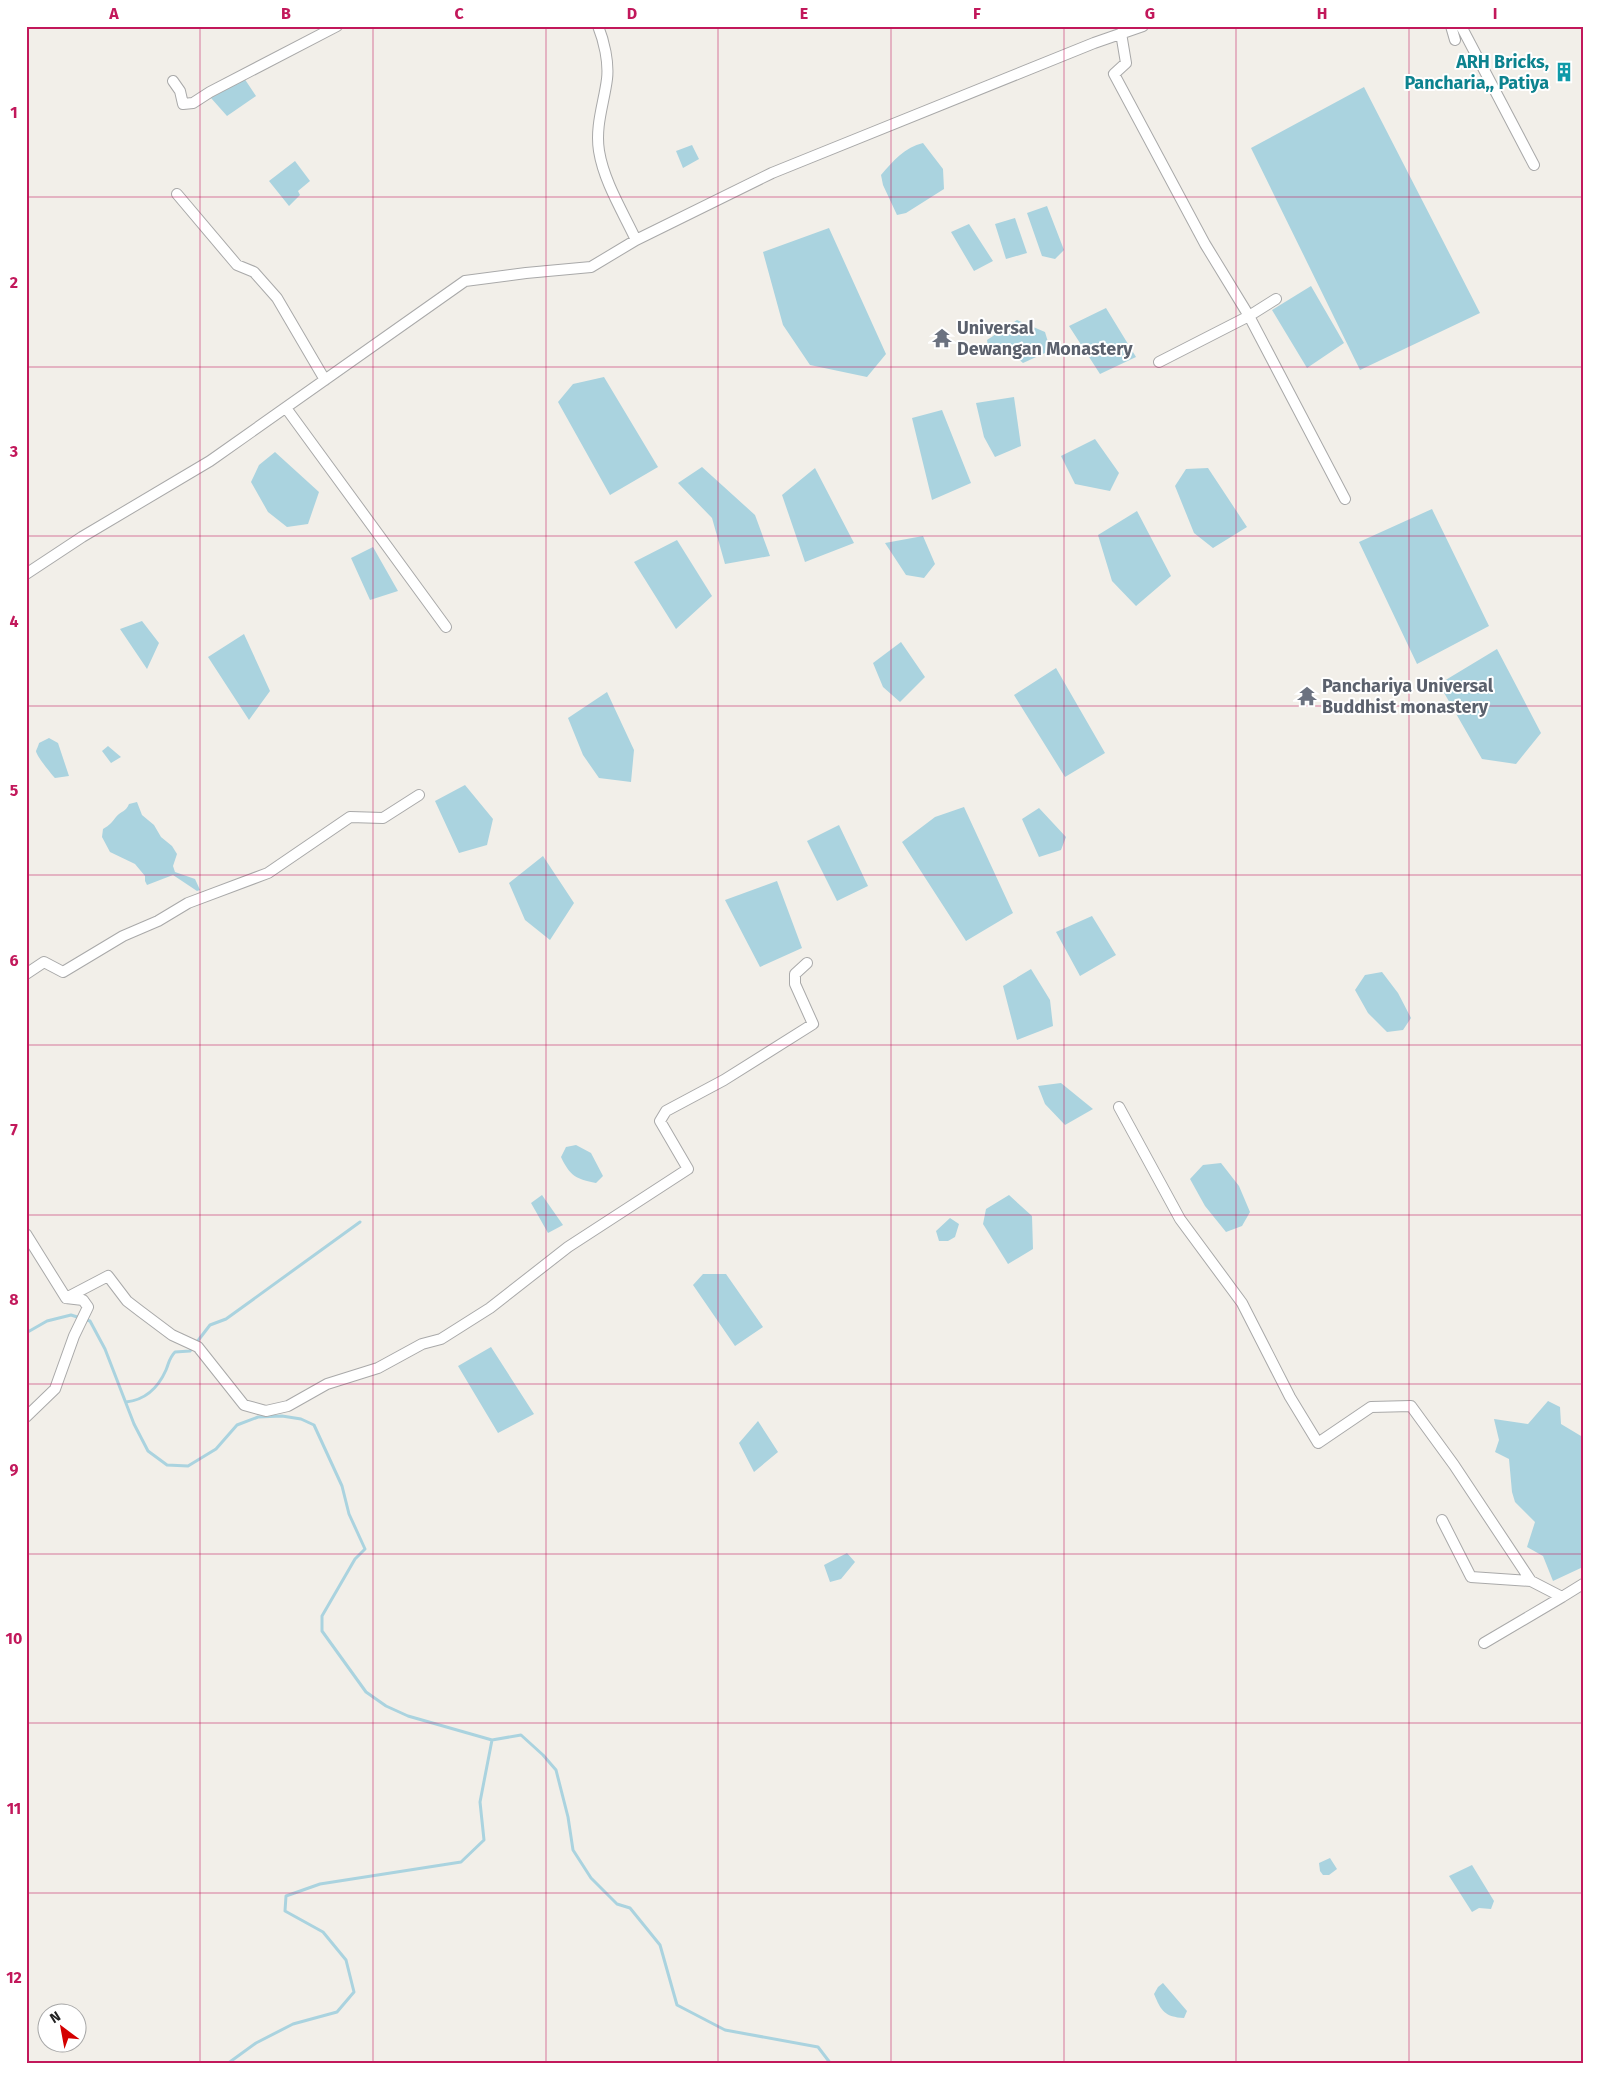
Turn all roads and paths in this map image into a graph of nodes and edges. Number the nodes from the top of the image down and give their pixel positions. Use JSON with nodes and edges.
{"nodes":[{"id":1,"x":337,"y":26,"type":"edge"},
{"id":2,"x":598,"y":26,"type":"edge"},
{"id":3,"x":1143,"y":26,"type":"edge"},
{"id":4,"x":1451,"y":26,"type":"edge"},
{"id":5,"x":1461,"y":26,"type":"edge"},
{"id":6,"x":1121,"y":33,"type":"junction"},
{"id":7,"x":1455,"y":40,"type":"dead end"},
{"id":8,"x":173,"y":81,"type":"dead end"},
{"id":9,"x":1534,"y":165,"type":"dead end"},
{"id":10,"x":177,"y":194,"type":"dead end"},
{"id":11,"x":636,"y":240,"type":"junction"},
{"id":12,"x":1276,"y":299,"type":"dead end"},
{"id":13,"x":1249,"y":316,"type":"junction"},
{"id":14,"x":1159,"y":362,"type":"dead end"},
{"id":15,"x":325,"y":380,"type":"junction"},
{"id":16,"x":286,"y":408,"type":"junction"},
{"id":17,"x":1345,"y":499,"type":"dead end"},
{"id":18,"x":26,"y":574,"type":"edge"},
{"id":19,"x":446,"y":627,"type":"dead end"},
{"id":20,"x":420,"y":795,"type":"dead end"},
{"id":21,"x":807,"y":963,"type":"dead end"},
{"id":22,"x":26,"y":974,"type":"edge"},
{"id":23,"x":1119,"y":1107,"type":"dead end"},
{"id":24,"x":26,"y":1234,"type":"edge"},
{"id":25,"x":66,"y":1298,"type":"junction"},
{"id":26,"x":26,"y":1417,"type":"edge"},
{"id":27,"x":1442,"y":1520,"type":"dead end"},
{"id":28,"x":1531,"y":1581,"type":"junction"},
{"id":29,"x":1583,"y":1584,"type":"edge"},
{"id":30,"x":1562,"y":1598,"type":"junction"},
{"id":31,"x":1484,"y":1643,"type":"dead end"}],
"edges":[{"from":1,"to":8,"type":"street"},
{"from":2,"to":11,"type":"street"},
{"from":3,"to":6,"type":"street"},
{"from":4,"to":7,"type":"street"},
{"from":5,"to":9,"type":"street"},
{"from":6,"to":11,"type":"street"},
{"from":6,"to":13,"type":"street"},
{"from":10,"to":15,"type":"street"},
{"from":11,"to":15,"type":"street"},
{"from":12,"to":13,"type":"street"},
{"from":13,"to":14,"type":"street"},
{"from":13,"to":17,"type":"street"},
{"from":15,"to":16,"type":"street"},
{"from":16,"to":18,"type":"street"},
{"from":16,"to":19,"type":"street"},
{"from":20,"to":22,"type":"street"},
{"from":21,"to":25,"type":"street"},
{"from":23,"to":28,"type":"street"},
{"from":24,"to":25,"type":"street"},
{"from":25,"to":26,"type":"street"},
{"from":27,"to":28,"type":"street"},
{"from":28,"to":30,"type":"street"},
{"from":29,"to":30,"type":"street"},
{"from":30,"to":31,"type":"street"}]}
